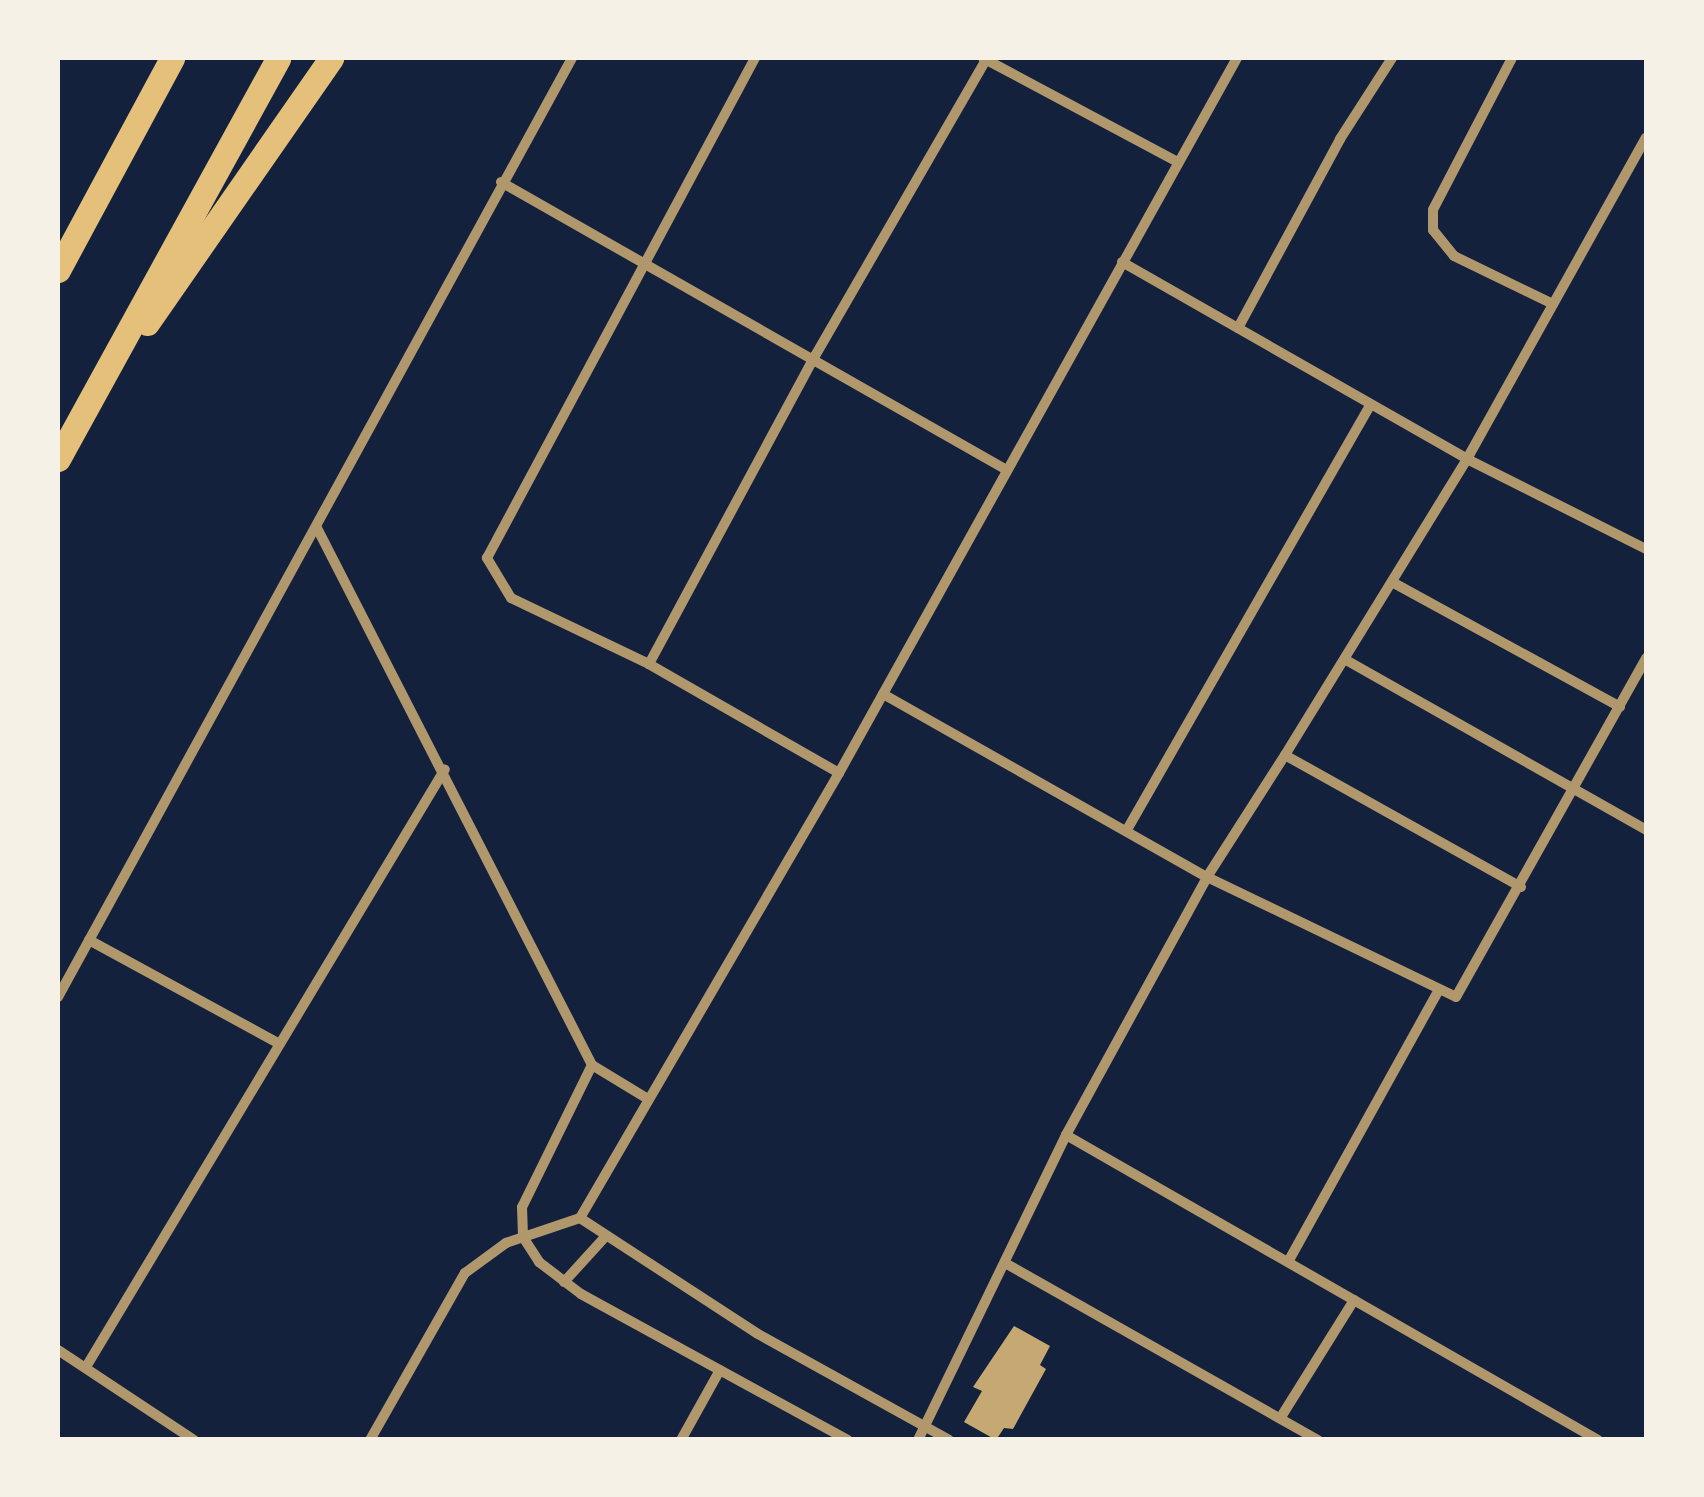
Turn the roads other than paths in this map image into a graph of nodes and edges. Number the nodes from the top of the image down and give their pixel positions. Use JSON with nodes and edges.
{"nodes":[{"id":1,"x":172,"y":58,"type":"edge"},
{"id":2,"x":278,"y":58,"type":"edge"},
{"id":3,"x":331,"y":58,"type":"edge"},
{"id":4,"x":572,"y":58,"type":"edge"},
{"id":5,"x":755,"y":58,"type":"edge"},
{"id":6,"x":986,"y":58,"type":"edge"},
{"id":7,"x":1237,"y":58,"type":"edge"},
{"id":8,"x":1392,"y":58,"type":"edge"},
{"id":9,"x":1512,"y":58,"type":"edge"},
{"id":10,"x":1646,"y":138,"type":"edge"},
{"id":11,"x":1178,"y":162,"type":"junction"},
{"id":12,"x":500,"y":182,"type":"junction"},
{"id":13,"x":645,"y":262,"type":"junction"},
{"id":14,"x":1122,"y":262,"type":"junction"},
{"id":15,"x":58,"y":270,"type":"edge"},
{"id":16,"x":1553,"y":304,"type":"junction"},
{"id":17,"x":1238,"y":328,"type":"junction"},
{"id":18,"x":815,"y":356,"type":"junction"},
{"id":19,"x":98,"y":386,"type":"junction"},
{"id":20,"x":1370,"y":405,"type":"junction"},
{"id":21,"x":58,"y":459,"type":"edge"},
{"id":22,"x":1467,"y":459,"type":"junction"},
{"id":23,"x":1005,"y":469,"type":"junction"},
{"id":24,"x":316,"y":528,"type":"junction"},
{"id":25,"x":1646,"y":549,"type":"edge"},
{"id":26,"x":1392,"y":582,"type":"junction"},
{"id":27,"x":1646,"y":658,"type":"edge"},
{"id":28,"x":1346,"y":660,"type":"junction"},
{"id":29,"x":649,"y":664,"type":"junction"},
{"id":30,"x":883,"y":694,"type":"junction"},
{"id":31,"x":1620,"y":706,"type":"junction"},
{"id":32,"x":1285,"y":755,"type":"junction"},
{"id":33,"x":445,"y":770,"type":"junction"},
{"id":34,"x":840,"y":773,"type":"junction"},
{"id":35,"x":1576,"y":790,"type":"junction"},
{"id":36,"x":1128,"y":828,"type":"junction"},
{"id":37,"x":1646,"y":830,"type":"edge"},
{"id":38,"x":1207,"y":877,"type":"junction"},
{"id":39,"x":1521,"y":887,"type":"junction"},
{"id":40,"x":89,"y":940,"type":"junction"},
{"id":41,"x":1439,"y":990,"type":"junction"},
{"id":42,"x":58,"y":997,"type":"edge"},
{"id":43,"x":280,"y":1044,"type":"junction"},
{"id":44,"x":592,"y":1064,"type":"junction"},
{"id":45,"x":648,"y":1099,"type":"junction"},
{"id":46,"x":1066,"y":1134,"type":"junction"},
{"id":47,"x":580,"y":1218,"type":"junction"},
{"id":48,"x":606,"y":1236,"type":"junction"},
{"id":49,"x":523,"y":1237,"type":"junction"},
{"id":50,"x":1288,"y":1262,"type":"junction"},
{"id":51,"x":1004,"y":1263,"type":"junction"},
{"id":52,"x":564,"y":1282,"type":"junction"},
{"id":53,"x":1354,"y":1300,"type":"junction"},
{"id":54,"x":58,"y":1350,"type":"edge"},
{"id":55,"x":86,"y":1368,"type":"junction"},
{"id":56,"x":720,"y":1370,"type":"junction"},
{"id":57,"x":1281,"y":1417,"type":"junction"},
{"id":58,"x":925,"y":1428,"type":"junction"},
{"id":59,"x":194,"y":1440,"type":"edge"},
{"id":60,"x":370,"y":1440,"type":"edge"},
{"id":61,"x":681,"y":1440,"type":"edge"},
{"id":62,"x":848,"y":1440,"type":"edge"},
{"id":63,"x":918,"y":1440,"type":"edge"},
{"id":64,"x":948,"y":1440,"type":"edge"},
{"id":65,"x":1318,"y":1440,"type":"edge"},
{"id":66,"x":1598,"y":1440,"type":"edge"}],
"edges":[{"from":1,"to":15,"type":"highway"},
{"from":2,"to":19,"type":"highway"},
{"from":3,"to":19,"type":"highway"},
{"from":4,"to":12,"type":"street"},
{"from":5,"to":13,"type":"street"},
{"from":6,"to":11,"type":"street"},
{"from":6,"to":18,"type":"street"},
{"from":7,"to":11,"type":"street"},
{"from":8,"to":17,"type":"street"},
{"from":9,"to":16,"type":"street"},
{"from":10,"to":16,"type":"street"},
{"from":11,"to":14,"type":"street"},
{"from":12,"to":13,"type":"street"},
{"from":12,"to":24,"type":"street"},
{"from":13,"to":18,"type":"street"},
{"from":13,"to":29,"type":"street"},
{"from":14,"to":17,"type":"street"},
{"from":14,"to":23,"type":"street"},
{"from":16,"to":22,"type":"street"},
{"from":17,"to":20,"type":"street"},
{"from":18,"to":23,"type":"street"},
{"from":18,"to":29,"type":"street"},
{"from":19,"to":21,"type":"highway"},
{"from":20,"to":22,"type":"street"},
{"from":20,"to":36,"type":"street"},
{"from":22,"to":25,"type":"street"},
{"from":22,"to":26,"type":"street"},
{"from":23,"to":30,"type":"street"},
{"from":24,"to":33,"type":"street"},
{"from":24,"to":40,"type":"street"},
{"from":26,"to":28,"type":"street"},
{"from":26,"to":31,"type":"street"},
{"from":27,"to":31,"type":"street"},
{"from":28,"to":32,"type":"street"},
{"from":28,"to":35,"type":"street"},
{"from":29,"to":34,"type":"street"},
{"from":30,"to":34,"type":"street"},
{"from":30,"to":36,"type":"street"},
{"from":31,"to":35,"type":"street"},
{"from":32,"to":38,"type":"street"},
{"from":32,"to":39,"type":"street"},
{"from":33,"to":43,"type":"street"},
{"from":33,"to":44,"type":"street"},
{"from":34,"to":45,"type":"street"},
{"from":35,"to":37,"type":"street"},
{"from":35,"to":39,"type":"street"},
{"from":36,"to":38,"type":"street"},
{"from":38,"to":41,"type":"street"},
{"from":38,"to":46,"type":"street"},
{"from":39,"to":41,"type":"street"},
{"from":40,"to":42,"type":"street"},
{"from":40,"to":43,"type":"street"},
{"from":41,"to":50,"type":"street"},
{"from":43,"to":55,"type":"street"},
{"from":44,"to":45,"type":"street"},
{"from":44,"to":49,"type":"street"},
{"from":45,"to":47,"type":"street"},
{"from":46,"to":50,"type":"street"},
{"from":46,"to":51,"type":"street"},
{"from":47,"to":48,"type":"street"},
{"from":47,"to":49,"type":"street"},
{"from":48,"to":52,"type":"street"},
{"from":48,"to":58,"type":"street"},
{"from":49,"to":52,"type":"street"},
{"from":49,"to":60,"type":"street"},
{"from":50,"to":53,"type":"street"},
{"from":51,"to":57,"type":"street"},
{"from":51,"to":58,"type":"street"},
{"from":52,"to":56,"type":"street"},
{"from":53,"to":57,"type":"street"},
{"from":53,"to":66,"type":"street"},
{"from":54,"to":55,"type":"street"},
{"from":55,"to":59,"type":"street"},
{"from":56,"to":61,"type":"street"},
{"from":56,"to":62,"type":"street"},
{"from":57,"to":65,"type":"street"},
{"from":58,"to":63,"type":"street"},
{"from":58,"to":64,"type":"street"}]}
